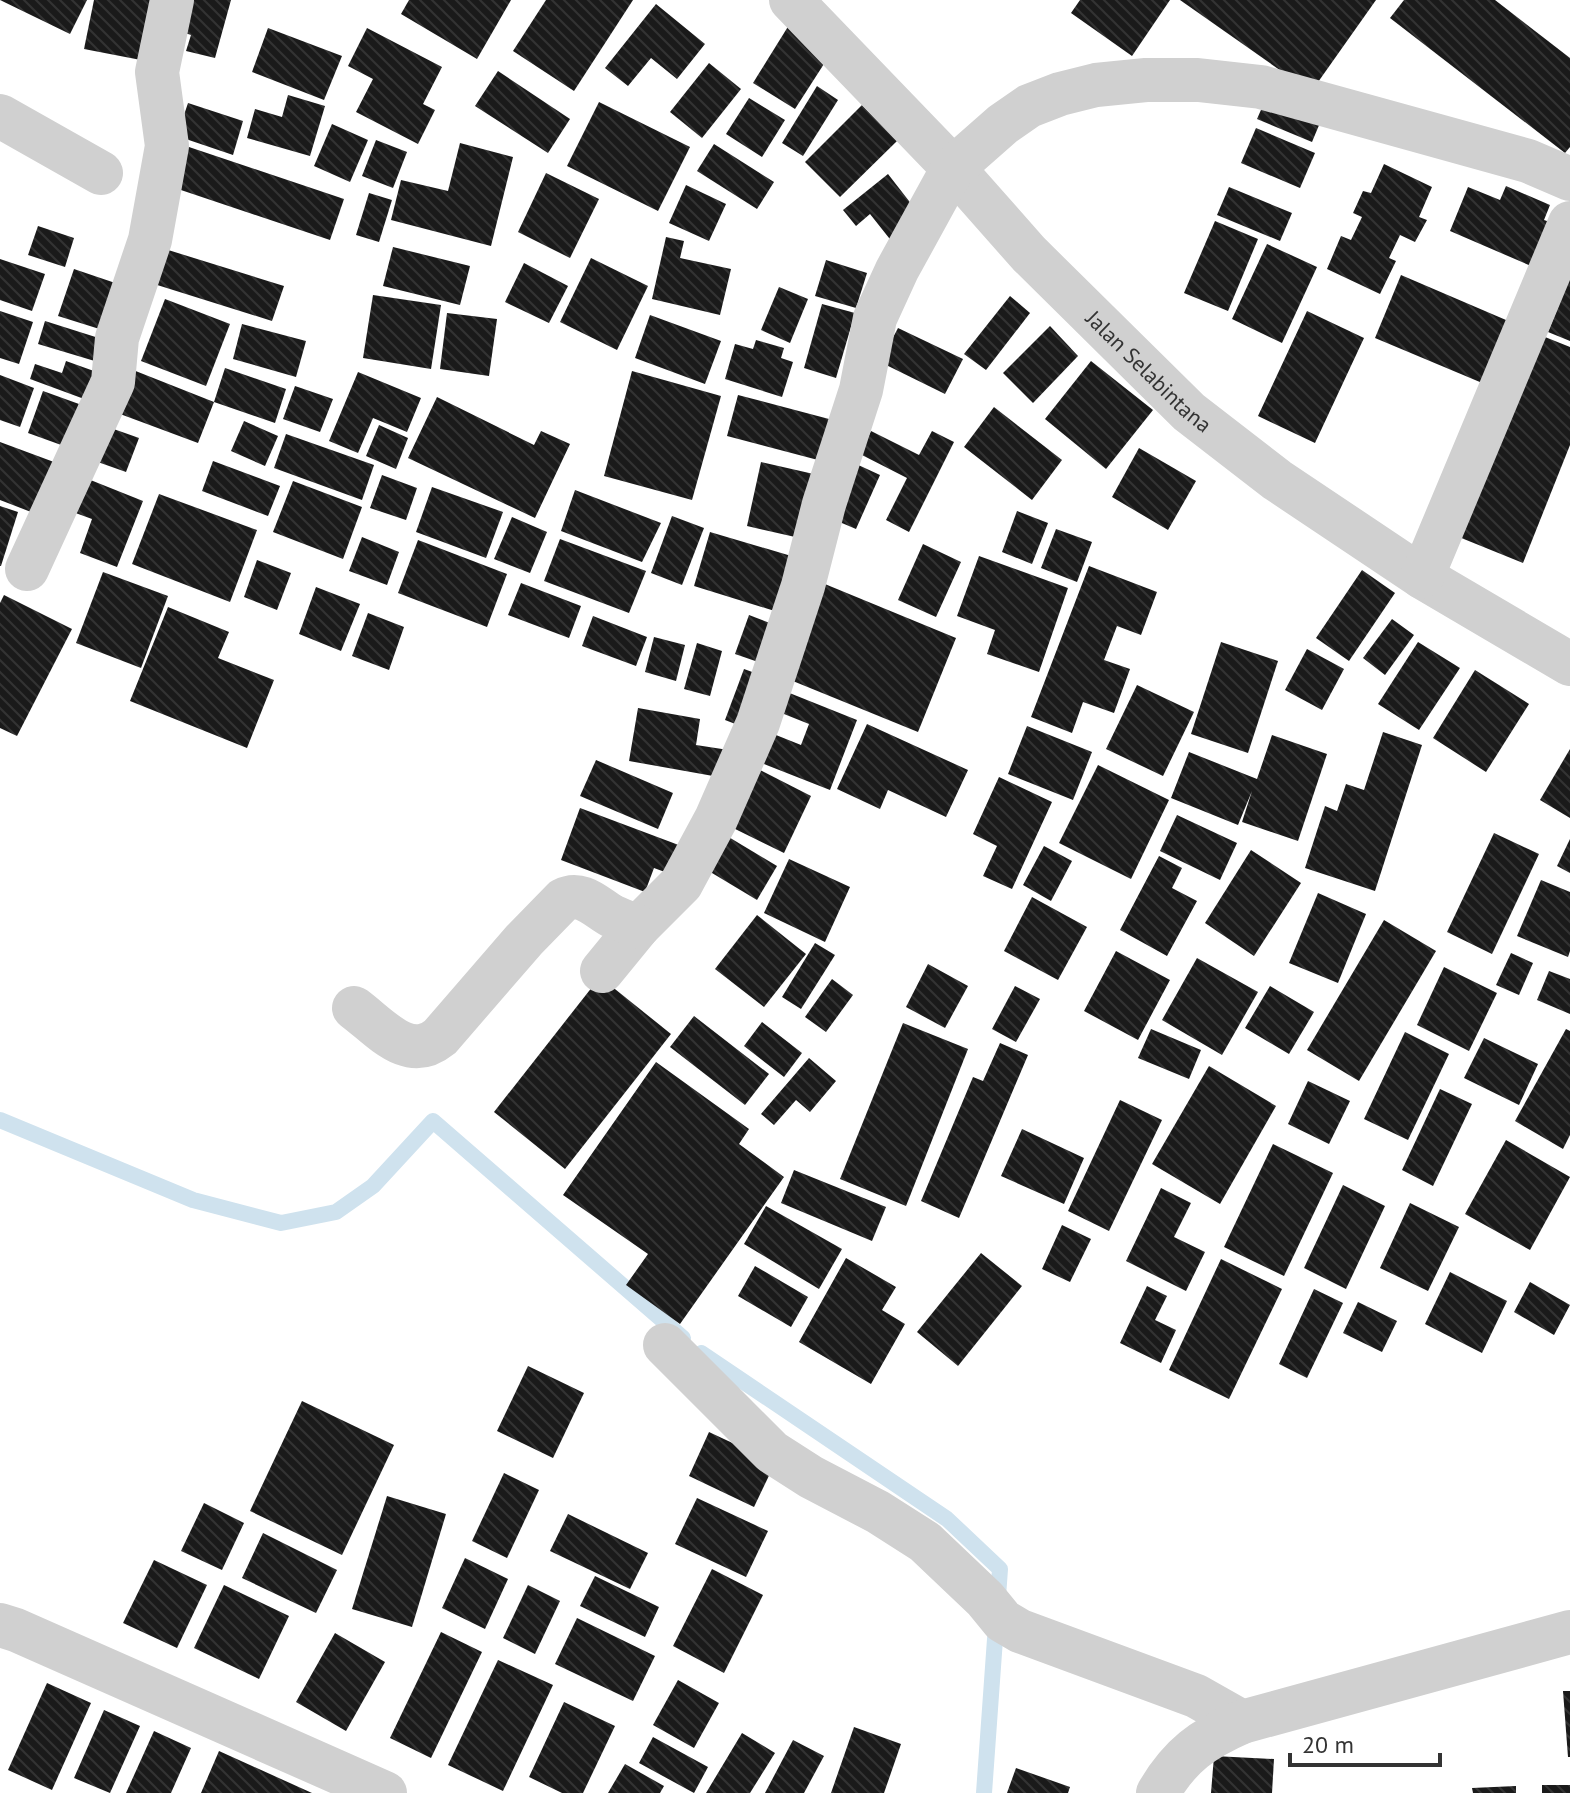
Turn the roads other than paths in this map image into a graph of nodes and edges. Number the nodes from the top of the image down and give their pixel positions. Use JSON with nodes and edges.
{"nodes":[{"id":1,"x":172,"y":0,"type":"edge"},
{"id":2,"x":791,"y":0,"type":"edge"},
{"id":3,"x":0,"y":116,"type":"edge"},
{"id":4,"x":953,"y":168,"type":"junction"},
{"id":5,"x":101,"y":173,"type":"dead end"},
{"id":6,"x":1570,"y":179,"type":"edge"},
{"id":7,"x":1570,"y":223,"type":"edge"},
{"id":8,"x":27,"y":569,"type":"dead end"},
{"id":9,"x":1422,"y":577,"type":"junction"},
{"id":10,"x":1570,"y":664,"type":"edge"},
{"id":11,"x":638,"y":927,"type":"junction"},
{"id":12,"x":602,"y":971,"type":"dead end"},
{"id":13,"x":354,"y":1008,"type":"dead end"},
{"id":14,"x":665,"y":1345,"type":"dead end"},
{"id":15,"x":0,"y":1625,"type":"edge"},
{"id":16,"x":1570,"y":1632,"type":"edge"},
{"id":17,"x":1242,"y":1722,"type":"junction"},
{"id":18,"x":385,"y":1793,"type":"edge"},
{"id":19,"x":1158,"y":1793,"type":"edge"}],
"edges":[{"from":1,"to":8,"type":"street"},
{"from":2,"to":4,"type":"street","name":"Jalan Selabintana"},
{"from":3,"to":5,"type":"street"},
{"from":4,"to":6,"type":"street"},
{"from":4,"to":9,"type":"street","name":"Jalan Selabintana"},
{"from":4,"to":11,"type":"street"},
{"from":7,"to":9,"type":"street"},
{"from":9,"to":10,"type":"street","name":"Jalan Selabintana"},
{"from":11,"to":12,"type":"street"},
{"from":11,"to":13,"type":"street"},
{"from":14,"to":17,"type":"street"},
{"from":15,"to":18,"type":"street"},
{"from":16,"to":17,"type":"street"},
{"from":17,"to":19,"type":"street"}]}
